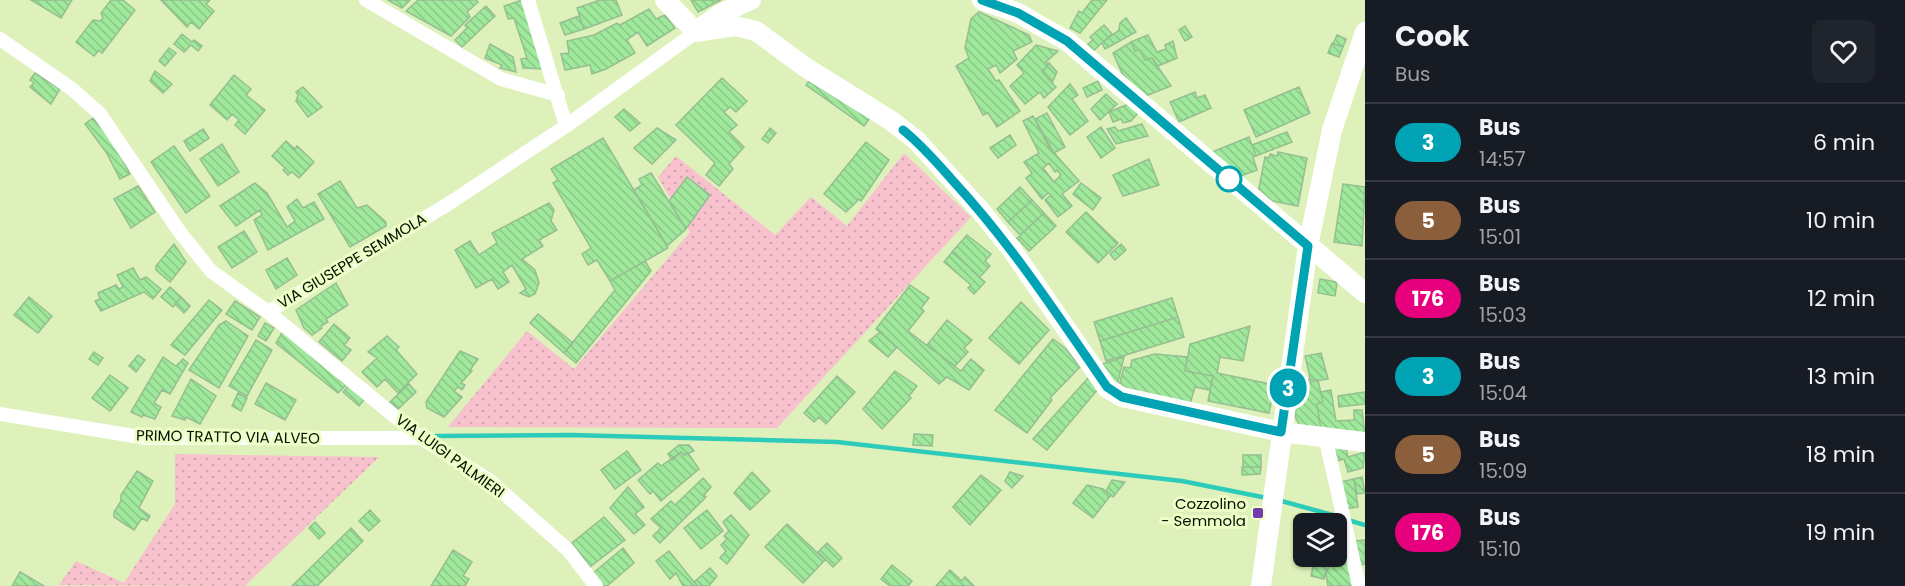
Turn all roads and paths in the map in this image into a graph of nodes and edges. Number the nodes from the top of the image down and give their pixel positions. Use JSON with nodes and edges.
{"nodes":[{"id":1,"x":366,"y":0,"type":"edge"},
{"id":2,"x":528,"y":0,"type":"edge"},
{"id":3,"x":664,"y":0,"type":"edge"},
{"id":4,"x":751,"y":0,"type":"edge"},
{"id":5,"x":982,"y":0,"type":"edge"},
{"id":6,"x":696,"y":32,"type":"junction"},
{"id":7,"x":1365,"y":32,"type":"edge"},
{"id":8,"x":0,"y":39,"type":"edge"},
{"id":9,"x":558,"y":95,"type":"junction"},
{"id":10,"x":566,"y":126,"type":"junction"},
{"id":11,"x":1308,"y":246,"type":"junction"},
{"id":12,"x":1365,"y":293,"type":"edge"},
{"id":13,"x":268,"y":312,"type":"junction"},
{"id":14,"x":0,"y":414,"type":"edge"},
{"id":15,"x":1281,"y":432,"type":"junction"},
{"id":16,"x":1325,"y":436,"type":"junction"},
{"id":17,"x":421,"y":438,"type":"junction"},
{"id":18,"x":1365,"y":442,"type":"edge"},
{"id":19,"x":596,"y":586,"type":"edge"},
{"id":20,"x":1261,"y":586,"type":"edge"},
{"id":21,"x":1359,"y":586,"type":"edge"}],
"edges":[{"from":1,"to":9,"type":"street"},
{"from":2,"to":9,"type":"street"},
{"from":3,"to":6,"type":"street"},
{"from":4,"to":6,"type":"street","name":"VIA GIUSEPPE SEMMOLA"},
{"from":5,"to":11,"type":"street"},
{"from":6,"to":10,"type":"street","name":"VIA GIUSEPPE SEMMOLA"},
{"from":6,"to":15,"type":"street","name":"VIA GIUSEPPE SEMMOLA"},
{"from":7,"to":11,"type":"street"},
{"from":8,"to":13,"type":"street","name":"VIA GIUSEPPE SEMMOLA"},
{"from":9,"to":10,"type":"street"},
{"from":10,"to":13,"type":"street","name":"VIA GIUSEPPE SEMMOLA"},
{"from":11,"to":12,"type":"street"},
{"from":11,"to":15,"type":"street"},
{"from":13,"to":17,"type":"street","name":"VIA LUIGI PALMIERI"},
{"from":14,"to":17,"type":"street","name":"PRIMO TRATTO VIA ALVEO"},
{"from":15,"to":16,"type":"street","name":"VIA GIUSEPPE SEMMOLA"},
{"from":15,"to":20,"type":"street"},
{"from":16,"to":18,"type":"street","name":"VIA GIUSEPPE SEMMOLA"},
{"from":16,"to":21,"type":"street"},
{"from":17,"to":19,"type":"street","name":"VIA LUIGI PALMIERI"}]}
